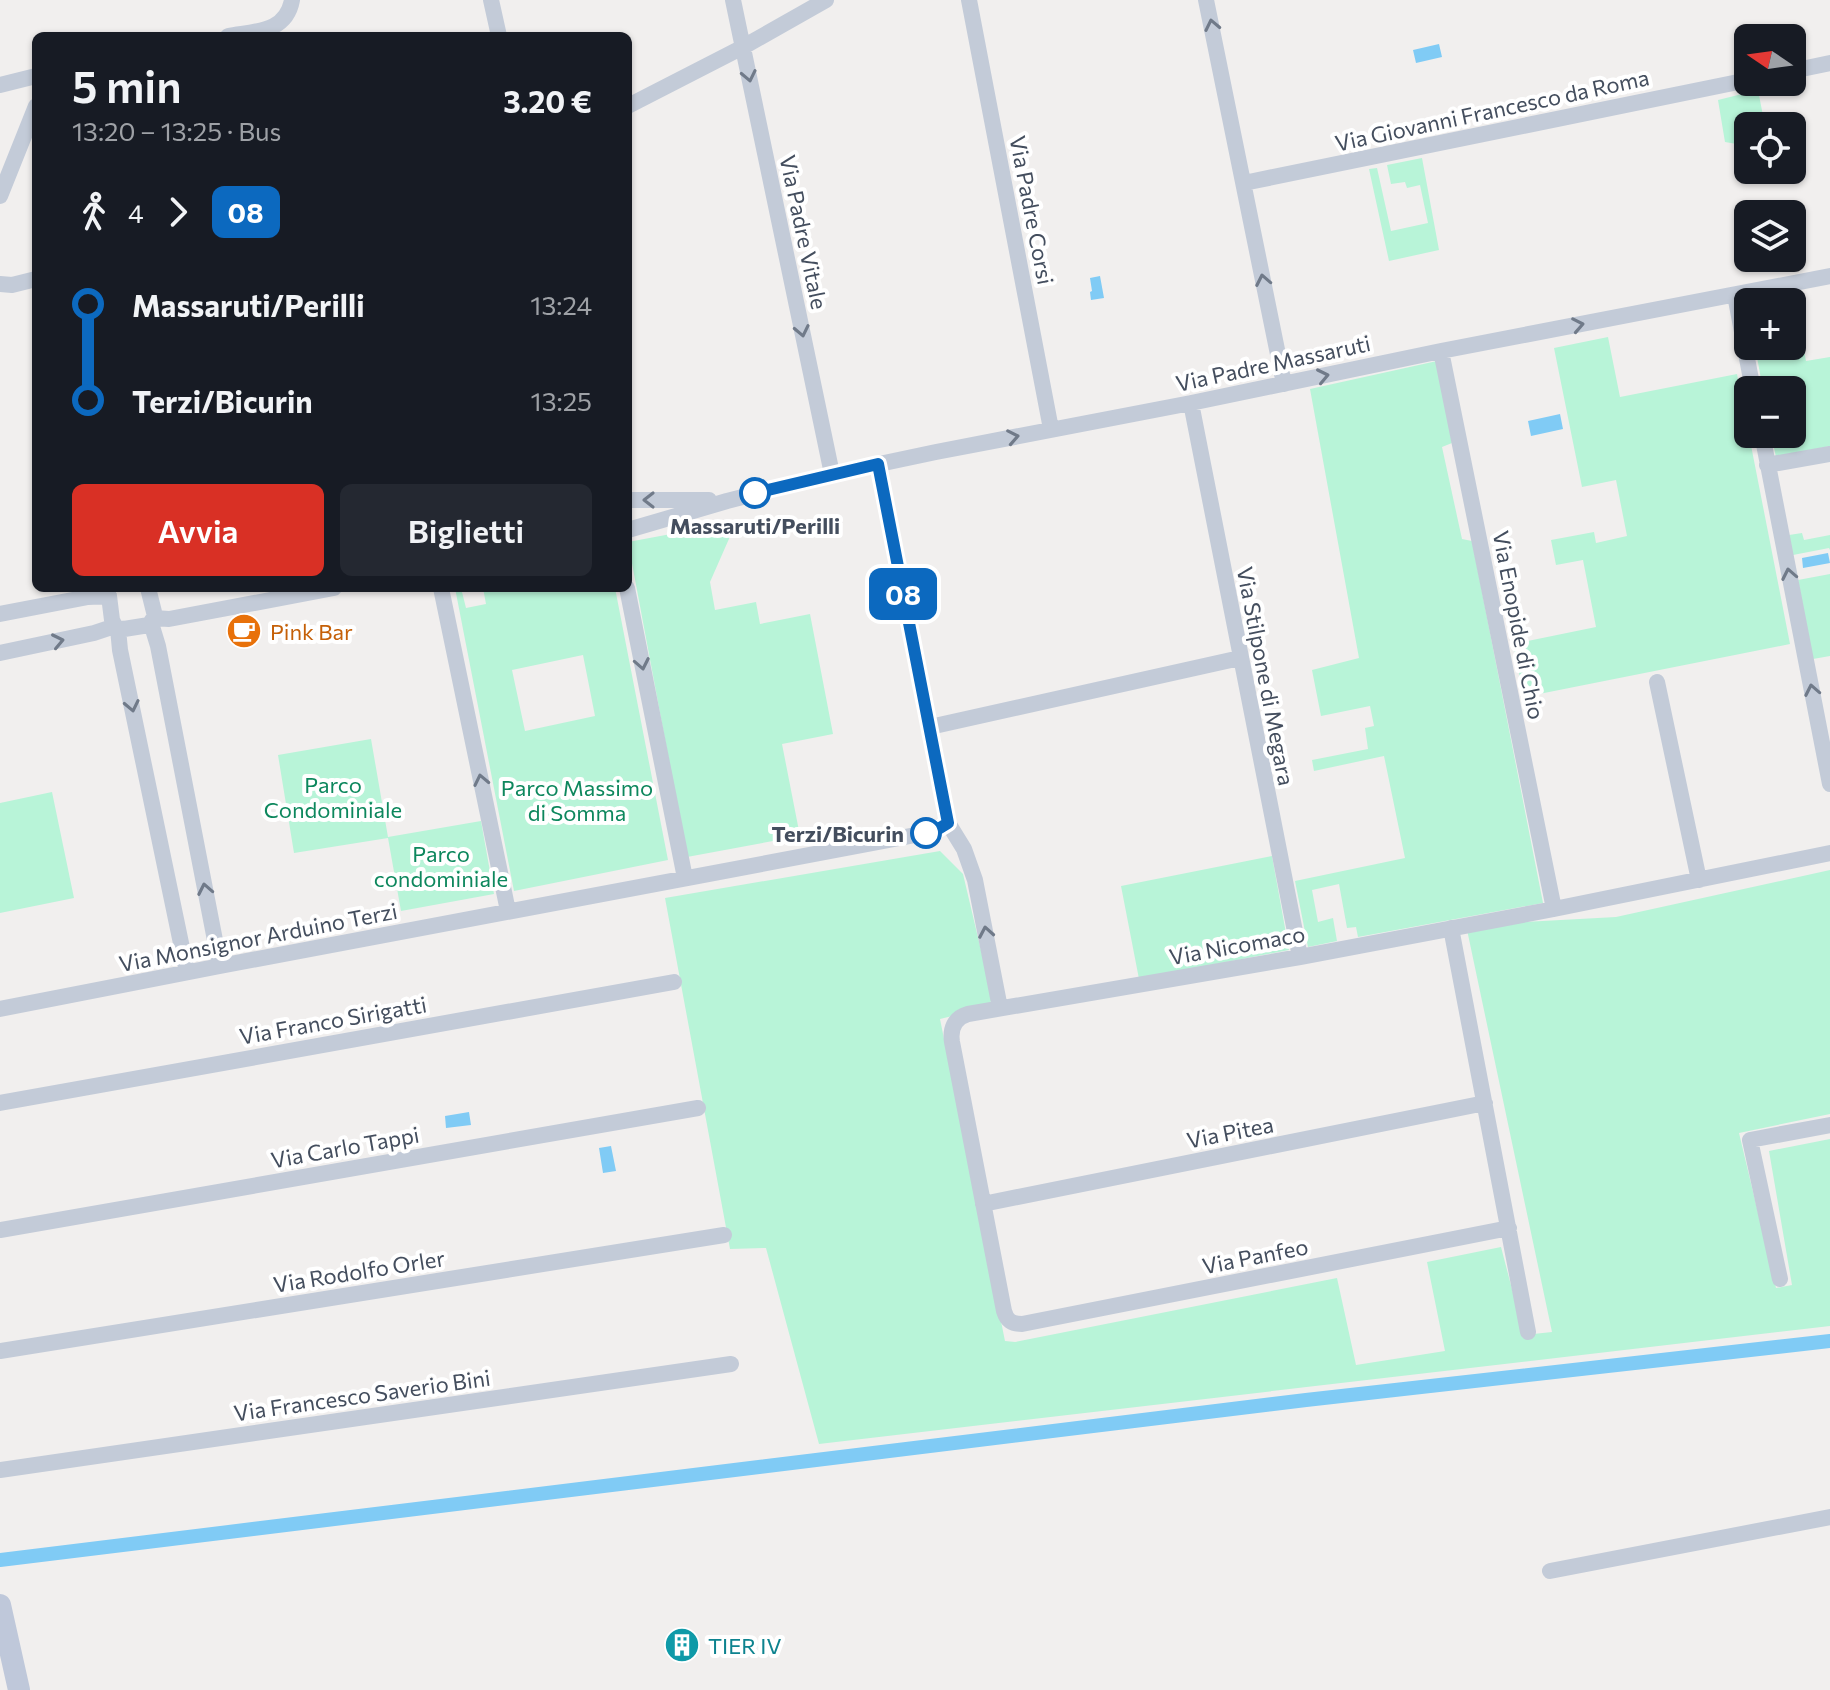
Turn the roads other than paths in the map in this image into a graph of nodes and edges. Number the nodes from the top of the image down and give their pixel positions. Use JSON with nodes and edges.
{"nodes":[{"id":1,"x":491,"y":0,"type":"edge"},
{"id":2,"x":733,"y":0,"type":"edge"},
{"id":3,"x":826,"y":0,"type":"edge"},
{"id":4,"x":969,"y":0,"type":"edge"},
{"id":5,"x":1206,"y":0,"type":"edge"},
{"id":6,"x":290,"y":8,"type":"edge"},
{"id":7,"x":249,"y":32,"type":"edge"},
{"id":8,"x":498,"y":32,"type":"edge"},
{"id":9,"x":743,"y":47,"type":"junction"},
{"id":10,"x":1830,"y":63,"type":"edge"},
{"id":11,"x":1806,"y":68,"type":"edge"},
{"id":12,"x":32,"y":77,"type":"edge"},
{"id":13,"x":1734,"y":83,"type":"edge"},
{"id":14,"x":0,"y":85,"type":"edge"},
{"id":15,"x":632,"y":104,"type":"edge"},
{"id":16,"x":32,"y":116,"type":"edge"},
{"id":17,"x":1244,"y":183,"type":"junction"},
{"id":18,"x":0,"y":196,"type":"edge"},
{"id":19,"x":1830,"y":276,"type":"edge"},
{"id":20,"x":32,"y":280,"type":"edge"},
{"id":21,"x":0,"y":284,"type":"edge"},
{"id":22,"x":1770,"y":288,"type":"edge"},
{"id":23,"x":1734,"y":295,"type":"edge"},
{"id":24,"x":1441,"y":351,"type":"junction"},
{"id":25,"x":1284,"y":384,"type":"junction"},
{"id":26,"x":1191,"y":403,"type":"junction"},
{"id":27,"x":1051,"y":429,"type":"junction"},
{"id":28,"x":1764,"y":448,"type":"edge"},
{"id":29,"x":1830,"y":454,"type":"edge"},
{"id":30,"x":878,"y":464,"type":"junction"},
{"id":31,"x":1767,"y":465,"type":"junction"},
{"id":32,"x":832,"y":474,"type":"junction"},
{"id":33,"x":632,"y":500,"type":"edge"},
{"id":34,"x":727,"y":501,"type":"junction"},
{"id":35,"x":632,"y":529,"type":"edge"},
{"id":36,"x":110,"y":592,"type":"edge"},
{"id":37,"x":115,"y":592,"type":"edge"},
{"id":38,"x":148,"y":592,"type":"edge"},
{"id":39,"x":313,"y":592,"type":"edge"},
{"id":40,"x":442,"y":592,"type":"edge"},
{"id":41,"x":628,"y":592,"type":"edge"},
{"id":42,"x":0,"y":614,"type":"edge"},
{"id":43,"x":151,"y":620,"type":"junction"},
{"id":44,"x":117,"y":626,"type":"junction"},
{"id":45,"x":0,"y":653,"type":"edge"},
{"id":46,"x":1240,"y":658,"type":"junction"},
{"id":47,"x":1657,"y":682,"type":"dead end"},
{"id":48,"x":930,"y":727,"type":"junction"},
{"id":49,"x":1830,"y":784,"type":"edge"},
{"id":50,"x":948,"y":823,"type":"junction"},
{"id":51,"x":1830,"y":853,"type":"edge"},
{"id":52,"x":685,"y":878,"type":"junction"},
{"id":53,"x":1699,"y":880,"type":"junction"},
{"id":54,"x":1554,"y":909,"type":"junction"},
{"id":55,"x":508,"y":911,"type":"junction"},
{"id":56,"x":1451,"y":928,"type":"junction"},
{"id":57,"x":1300,"y":957,"type":"junction"},
{"id":58,"x":220,"y":966,"type":"junction"},
{"id":59,"x":187,"y":972,"type":"junction"},
{"id":60,"x":674,"y":982,"type":"dead end"},
{"id":61,"x":1000,"y":1008,"type":"junction"},
{"id":62,"x":0,"y":1009,"type":"edge"},
{"id":63,"x":0,"y":1103,"type":"edge"},
{"id":64,"x":1485,"y":1103,"type":"junction"},
{"id":65,"x":698,"y":1108,"type":"dead end"},
{"id":66,"x":1830,"y":1125,"type":"edge"},
{"id":67,"x":983,"y":1204,"type":"junction"},
{"id":68,"x":1509,"y":1228,"type":"junction"},
{"id":69,"x":0,"y":1230,"type":"edge"},
{"id":70,"x":724,"y":1235,"type":"dead end"},
{"id":71,"x":1780,"y":1279,"type":"dead end"},
{"id":72,"x":1011,"y":1322,"type":"joint"},
{"id":73,"x":1528,"y":1332,"type":"dead end"},
{"id":74,"x":0,"y":1351,"type":"edge"},
{"id":75,"x":731,"y":1364,"type":"dead end"},
{"id":76,"x":0,"y":1470,"type":"edge"},
{"id":77,"x":1830,"y":1517,"type":"edge"},
{"id":78,"x":1550,"y":1571,"type":"dead end"},
{"id":79,"x":0,"y":1605,"type":"edge"},
{"id":80,"x":19,"y":1690,"type":"edge"}],
"edges":[{"from":1,"to":8,"type":"street"},
{"from":2,"to":9,"type":"street","name":"Via Padre Vitale"},
{"from":3,"to":9,"type":"street"},
{"from":4,"to":27,"type":"street","name":"Via Padre Corsi"},
{"from":17,"to":5,"type":"street","one_way":true},
{"from":6,"to":7,"type":"street"},
{"from":9,"to":15,"type":"street"},
{"from":9,"to":32,"type":"street","name":"Via Padre Vitale","one_way":true},
{"from":10,"to":11,"type":"street"},
{"from":12,"to":14,"type":"street"},
{"from":13,"to":17,"type":"street","name":"Via Giovanni Francesco da Roma"},
{"from":16,"to":18,"type":"street"},
{"from":25,"to":17,"type":"street","one_way":true},
{"from":19,"to":22,"type":"street","name":"Via Padre Massaruti"},
{"from":20,"to":21,"type":"street"},
{"from":24,"to":23,"type":"street","name":"Via Padre Massaruti","one_way":true},
{"from":25,"to":24,"type":"street","name":"Via Padre Massaruti","one_way":true},
{"from":24,"to":54,"type":"street","name":"Via Enopide di Chio"},
{"from":25,"to":26,"type":"street","name":"Via Padre Massaruti"},
{"from":26,"to":27,"type":"street","name":"Via Padre Massaruti"},
{"from":26,"to":46,"type":"street","name":"Via Stilpone di Megara"},
{"from":30,"to":27,"type":"street","name":"Via Padre Massaruti","one_way":true},
{"from":28,"to":31,"type":"street"},
{"from":29,"to":31,"type":"street"},
{"from":30,"to":32,"type":"street","name":"Via Padre Massaruti"},
{"from":30,"to":48,"type":"street"},
{"from":49,"to":31,"type":"street","one_way":true},
{"from":32,"to":34,"type":"street","name":"Via Padre Massaruti"},
{"from":34,"to":33,"type":"street","name":"Via Padre Massaruti","one_way":true},
{"from":34,"to":35,"type":"street","name":"Via Padre Massaruti"},
{"from":36,"to":42,"type":"street"},
{"from":37,"to":44,"type":"street"},
{"from":38,"to":43,"type":"street"},
{"from":39,"to":43,"type":"street"},
{"from":55,"to":40,"type":"street","one_way":true},
{"from":41,"to":52,"type":"street","one_way":true},
{"from":43,"to":44,"type":"street"},
{"from":58,"to":43,"type":"street","one_way":true},
{"from":45,"to":44,"type":"street","one_way":true},
{"from":44,"to":59,"type":"street","one_way":true},
{"from":46,"to":48,"type":"street"},
{"from":46,"to":57,"type":"street","name":"Via Stilpone di Megara"},
{"from":47,"to":53,"type":"street"},
{"from":48,"to":50,"type":"street"},
{"from":50,"to":52,"type":"street","name":"Via Monsignor Arduino Terzi"},
{"from":61,"to":50,"type":"street","one_way":true},
{"from":51,"to":53,"type":"street","name":"Via Nicomaco"},
{"from":52,"to":55,"type":"street","name":"Via Monsignor Arduino Terzi"},
{"from":53,"to":54,"type":"street","name":"Via Nicomaco"},
{"from":54,"to":56,"type":"street","name":"Via Nicomaco"},
{"from":55,"to":58,"type":"street","name":"Via Monsignor Arduino Terzi"},
{"from":56,"to":57,"type":"street","name":"Via Nicomaco"},
{"from":56,"to":64,"type":"street"},
{"from":57,"to":61,"type":"street","name":"Via Nicomaco"},
{"from":58,"to":59,"type":"street","name":"Via Monsignor Arduino Terzi"},
{"from":59,"to":62,"type":"street","name":"Via Monsignor Arduino Terzi"},
{"from":60,"to":63,"type":"street","name":"Via Franco Sirigatti"},
{"from":61,"to":67,"type":"street","name":"Via Nicomaco"},
{"from":64,"to":67,"type":"street","name":"Via Pitea"},
{"from":64,"to":68,"type":"street"},
{"from":65,"to":69,"type":"street","name":"Via Carlo Tappi"},
{"from":66,"to":71,"type":"street"},
{"from":67,"to":72,"type":"street","name":"Via Nicomaco"},
{"from":68,"to":72,"type":"street","name":"Via Panfeo"},
{"from":68,"to":73,"type":"street"},
{"from":70,"to":74,"type":"street","name":"Via Rodolfo Orler"},
{"from":75,"to":76,"type":"street","name":"Via Francesco Saverio Bini"},
{"from":77,"to":78,"type":"street"},
{"from":79,"to":80,"type":"street"}]}
